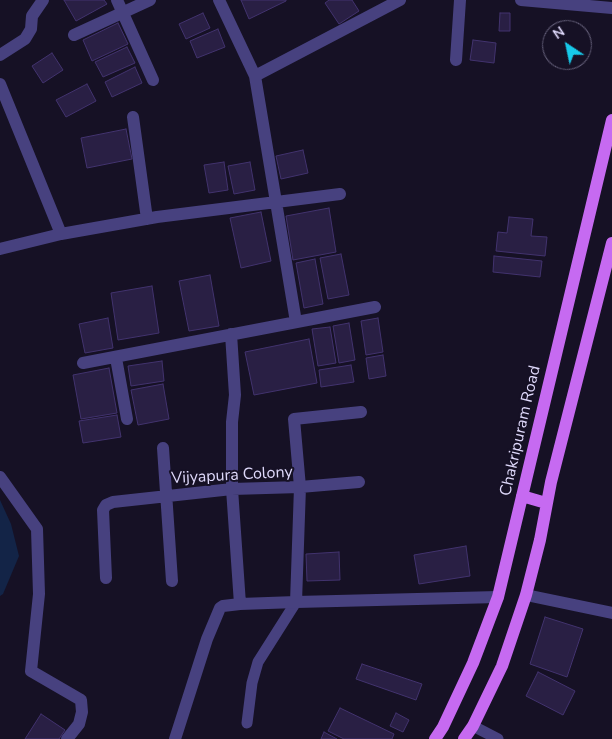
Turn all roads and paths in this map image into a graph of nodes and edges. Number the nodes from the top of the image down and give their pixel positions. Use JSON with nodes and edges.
{"nodes":[{"id":1,"x":43,"y":0,"type":"edge"},
{"id":2,"x":117,"y":0,"type":"edge"},
{"id":3,"x":150,"y":0,"type":"edge"},
{"id":4,"x":219,"y":0,"type":"edge"},
{"id":5,"x":400,"y":0,"type":"edge"},
{"id":6,"x":460,"y":0,"type":"edge"},
{"id":7,"x":521,"y":0,"type":"edge"},
{"id":8,"x":612,"y":8,"type":"edge"},
{"id":9,"x":123,"y":12,"type":"junction"},
{"id":10,"x":74,"y":35,"type":"dead end"},
{"id":11,"x":0,"y":55,"type":"edge"},
{"id":12,"x":456,"y":60,"type":"dead end"},
{"id":13,"x":255,"y":76,"type":"junction"},
{"id":14,"x":153,"y":80,"type":"dead end"},
{"id":15,"x":0,"y":84,"type":"edge"},
{"id":16,"x":133,"y":117,"type":"dead end"},
{"id":17,"x":612,"y":120,"type":"edge"},
{"id":18,"x":340,"y":194,"type":"dead end"},
{"id":19,"x":276,"y":202,"type":"junction"},
{"id":20,"x":147,"y":219,"type":"junction"},
{"id":21,"x":60,"y":234,"type":"junction"},
{"id":22,"x":612,"y":243,"type":"edge"},
{"id":23,"x":0,"y":249,"type":"edge"},
{"id":24,"x":375,"y":307,"type":"dead end"},
{"id":25,"x":296,"y":322,"type":"junction"},
{"id":26,"x":230,"y":334,"type":"junction"},
{"id":27,"x":116,"y":358,"type":"junction"},
{"id":28,"x":84,"y":363,"type":"dead end"},
{"id":29,"x":361,"y":412,"type":"dead end"},
{"id":30,"x":126,"y":419,"type":"dead end"},
{"id":31,"x":163,"y":448,"type":"dead end"},
{"id":32,"x":0,"y":477,"type":"edge"},
{"id":33,"x":358,"y":482,"type":"dead end"},
{"id":34,"x":300,"y":487,"type":"junction"},
{"id":35,"x":232,"y":489,"type":"junction"},
{"id":36,"x":165,"y":496,"type":"junction"},
{"id":37,"x":522,"y":496,"type":"junction"},
{"id":38,"x":546,"y":503,"type":"junction"},
{"id":39,"x":106,"y":578,"type":"dead end"},
{"id":40,"x":172,"y":580,"type":"dead end"},
{"id":41,"x":498,"y":596,"type":"junction"},
{"id":42,"x":526,"y":596,"type":"junction"},
{"id":43,"x":296,"y":602,"type":"junction"},
{"id":44,"x":240,"y":604,"type":"junction"},
{"id":45,"x":612,"y":613,"type":"edge"},
{"id":46,"x":247,"y":723,"type":"dead end"},
{"id":47,"x":474,"y":726,"type":"junction"},
{"id":48,"x":67,"y":739,"type":"edge"},
{"id":49,"x":175,"y":739,"type":"edge"},
{"id":50,"x":435,"y":739,"type":"edge"},
{"id":51,"x":464,"y":739,"type":"edge"},
{"id":52,"x":498,"y":739,"type":"edge"}],
"edges":[{"from":1,"to":11,"type":"street"},
{"from":2,"to":9,"type":"street"},
{"from":3,"to":9,"type":"street"},
{"from":4,"to":13,"type":"street"},
{"from":5,"to":13,"type":"street"},
{"from":6,"to":12,"type":"street"},
{"from":7,"to":8,"type":"street"},
{"from":9,"to":10,"type":"street"},
{"from":9,"to":14,"type":"street"},
{"from":13,"to":19,"type":"street"},
{"from":15,"to":21,"type":"street"},
{"from":16,"to":20,"type":"street"},
{"from":17,"to":37,"type":"main road","name":"Chakripuram Road"},
{"from":18,"to":19,"type":"street"},
{"from":19,"to":20,"type":"street"},
{"from":19,"to":25,"type":"street"},
{"from":20,"to":21,"type":"street"},
{"from":21,"to":23,"type":"street"},
{"from":22,"to":38,"type":"main road"},
{"from":24,"to":25,"type":"street"},
{"from":25,"to":26,"type":"street"},
{"from":26,"to":27,"type":"street"},
{"from":26,"to":35,"type":"street"},
{"from":27,"to":28,"type":"street"},
{"from":27,"to":30,"type":"street"},
{"from":29,"to":34,"type":"street"},
{"from":31,"to":36,"type":"street"},
{"from":32,"to":48,"type":"street"},
{"from":33,"to":34,"type":"street"},
{"from":34,"to":35,"type":"street","name":"Vijyapura Colony"},
{"from":34,"to":43,"type":"street","name":"Vijyapura Colony"},
{"from":35,"to":36,"type":"street","name":"Vijyapura Colony"},
{"from":35,"to":44,"type":"street"},
{"from":36,"to":39,"type":"street","name":"Vijyapura Colony"},
{"from":36,"to":40,"type":"street"},
{"from":37,"to":38,"type":"main road"},
{"from":37,"to":41,"type":"main road","name":"Chakripuram Road"},
{"from":38,"to":42,"type":"main road"},
{"from":41,"to":43,"type":"street"},
{"from":41,"to":50,"type":"main road","name":"Chakripuram Road"},
{"from":42,"to":45,"type":"street"},
{"from":42,"to":47,"type":"main road"},
{"from":43,"to":44,"type":"street"},
{"from":43,"to":46,"type":"lane"},
{"from":44,"to":49,"type":"street"},
{"from":47,"to":51,"type":"main road"},
{"from":47,"to":52,"type":"lane"}]}
